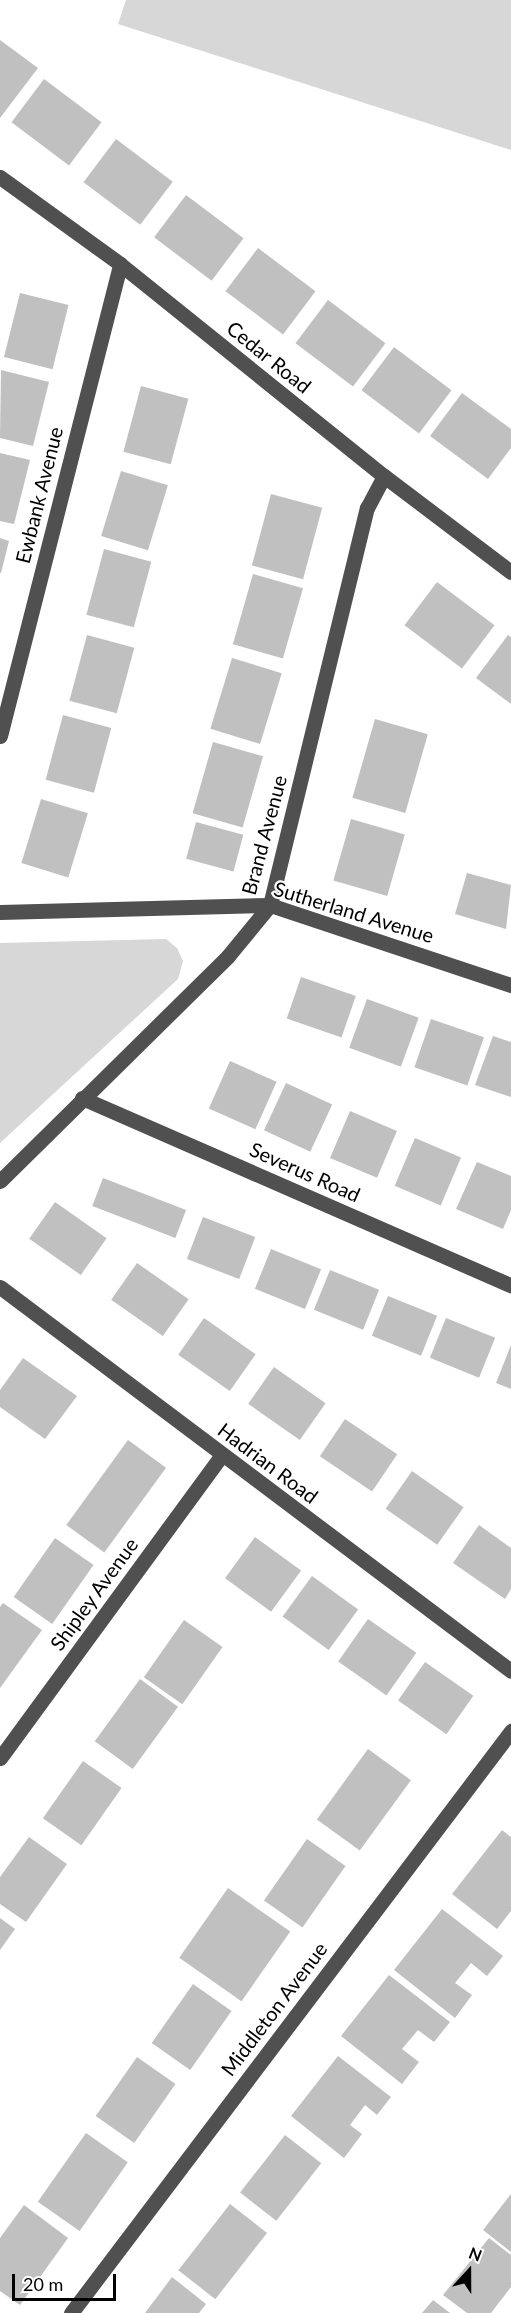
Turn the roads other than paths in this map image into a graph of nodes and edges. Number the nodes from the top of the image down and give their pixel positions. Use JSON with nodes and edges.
{"nodes":[{"id":1,"x":0,"y":177,"type":"edge"},
{"id":2,"x":120,"y":264,"type":"junction"},
{"id":3,"x":384,"y":476,"type":"junction"},
{"id":4,"x":511,"y":572,"type":"edge"},
{"id":5,"x":0,"y":736,"type":"edge"},
{"id":6,"x":270,"y":904,"type":"junction"},
{"id":7,"x":0,"y":912,"type":"edge"},
{"id":8,"x":511,"y":985,"type":"edge"},
{"id":9,"x":82,"y":1098,"type":"junction"},
{"id":10,"x":0,"y":1181,"type":"edge"},
{"id":11,"x":511,"y":1285,"type":"edge"},
{"id":12,"x":0,"y":1287,"type":"edge"},
{"id":13,"x":222,"y":1455,"type":"junction"},
{"id":14,"x":511,"y":1671,"type":"edge"},
{"id":15,"x":511,"y":1731,"type":"edge"},
{"id":16,"x":0,"y":1758,"type":"edge"},
{"id":17,"x":71,"y":2313,"type":"edge"}],
"edges":[{"from":1,"to":2,"type":"street","name":"Cedar Road"},
{"from":2,"to":3,"type":"street","name":"Cedar Road"},
{"from":2,"to":5,"type":"street","name":"Ewbank Avenue"},
{"from":3,"to":4,"type":"street","name":"Cedar Road"},
{"from":3,"to":6,"type":"street","name":"Brand Avenue"},
{"from":6,"to":7,"type":"street","name":"Sutherland Avenue"},
{"from":6,"to":8,"type":"street","name":"Sutherland Avenue"},
{"from":6,"to":9,"type":"street","name":"Brand Avenue"},
{"from":9,"to":10,"type":"street","name":"Brand Avenue"},
{"from":9,"to":11,"type":"street","name":"Severus Road"},
{"from":12,"to":13,"type":"street","name":"Hadrian Road"},
{"from":13,"to":14,"type":"street","name":"Hadrian Road"},
{"from":13,"to":16,"type":"street","name":"Shipley Avenue"},
{"from":15,"to":17,"type":"street","name":"Middleton Avenue"}]}
